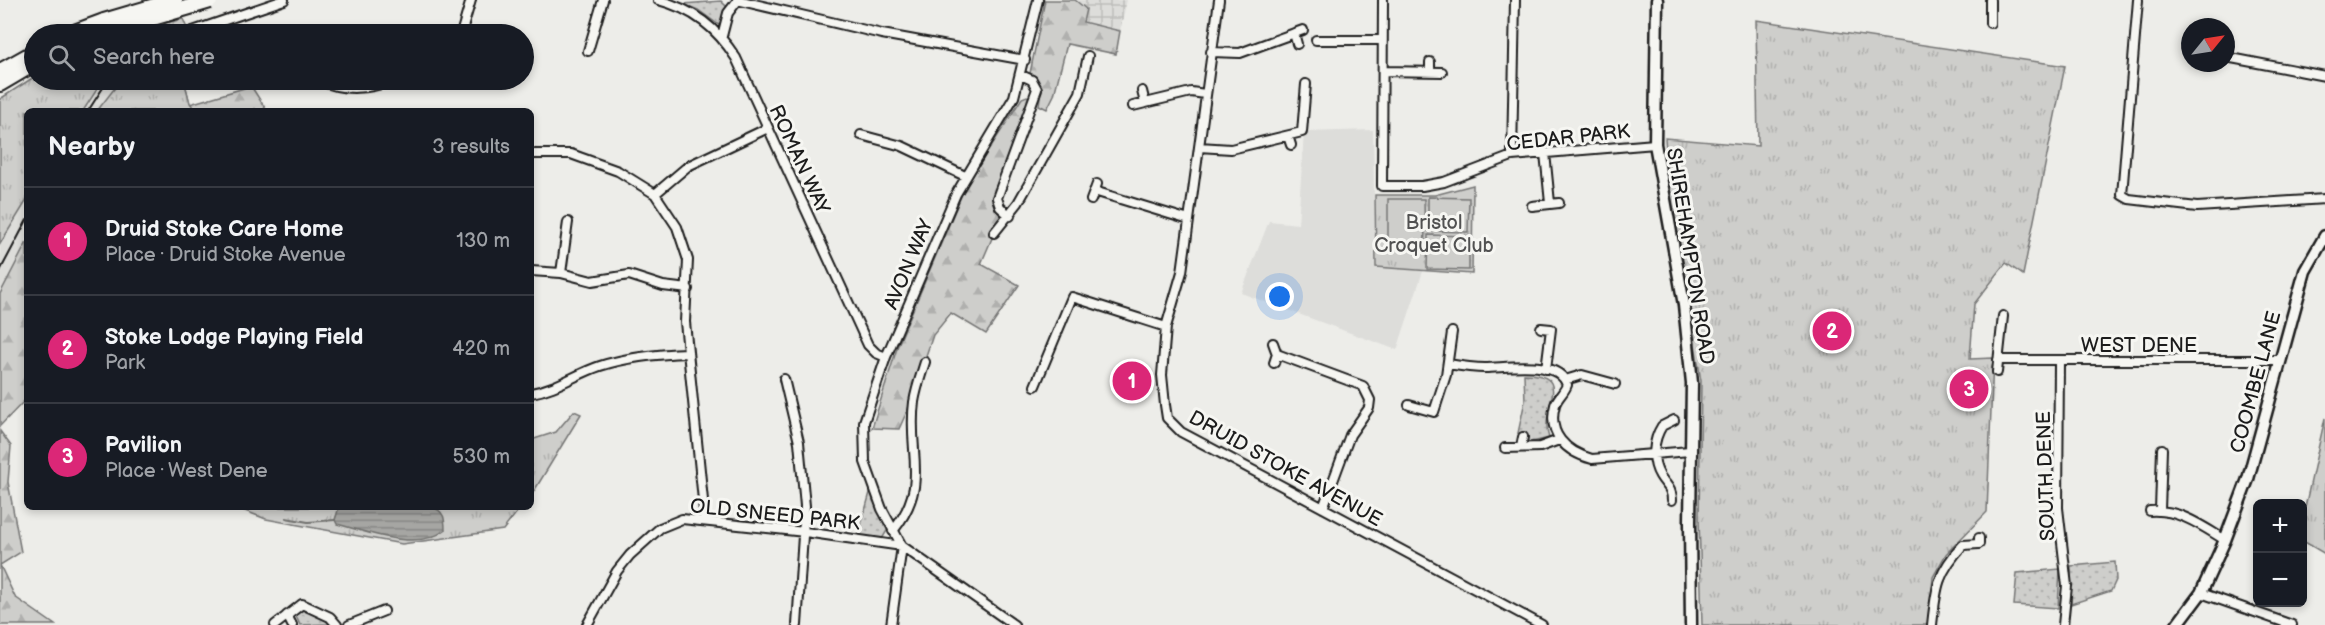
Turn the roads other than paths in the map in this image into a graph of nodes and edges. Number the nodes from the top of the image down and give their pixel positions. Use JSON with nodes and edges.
{"nodes":[{"id":1,"x":175,"y":0,"type":"edge"},
{"id":2,"x":211,"y":0,"type":"edge"},
{"id":3,"x":284,"y":0,"type":"edge"},
{"id":4,"x":471,"y":0,"type":"edge"},
{"id":5,"x":603,"y":0,"type":"edge"},
{"id":6,"x":672,"y":0,"type":"edge"},
{"id":7,"x":737,"y":0,"type":"edge"},
{"id":8,"x":1038,"y":0,"type":"edge"},
{"id":9,"x":1219,"y":0,"type":"edge"},
{"id":10,"x":1383,"y":0,"type":"edge"},
{"id":11,"x":1515,"y":0,"type":"edge"},
{"id":12,"x":1657,"y":0,"type":"edge"},
{"id":13,"x":1990,"y":0,"type":"edge"},
{"id":14,"x":2138,"y":0,"type":"edge"},
{"id":15,"x":660,"y":1,"type":"edge"},
{"id":16,"x":1990,"y":23,"type":"dead end"},
{"id":17,"x":116,"y":24,"type":"edge"},
{"id":18,"x":122,"y":24,"type":"edge"},
{"id":19,"x":213,"y":24,"type":"edge"},
{"id":20,"x":464,"y":24,"type":"edge"},
{"id":21,"x":1303,"y":30,"type":"dead end"},
{"id":22,"x":1294,"y":33,"type":"junction"},
{"id":23,"x":722,"y":36,"type":"junction"},
{"id":24,"x":1382,"y":40,"type":"junction"},
{"id":25,"x":1297,"y":44,"type":"dead end"},
{"id":26,"x":588,"y":51,"type":"dead end"},
{"id":27,"x":1325,"y":51,"type":"dead end"},
{"id":28,"x":1211,"y":52,"type":"junction"},
{"id":29,"x":1088,"y":56,"type":"dead end"},
{"id":30,"x":24,"y":58,"type":"edge"},
{"id":31,"x":2235,"y":59,"type":"edge"},
{"id":32,"x":1024,"y":60,"type":"junction"},
{"id":33,"x":1430,"y":62,"type":"dead end"},
{"id":34,"x":24,"y":70,"type":"edge"},
{"id":35,"x":1383,"y":70,"type":"junction"},
{"id":36,"x":0,"y":71,"type":"edge"},
{"id":37,"x":1430,"y":72,"type":"junction"},
{"id":38,"x":1442,"y":72,"type":"dead end"},
{"id":39,"x":1021,"y":75,"type":"junction"},
{"id":40,"x":2325,"y":76,"type":"edge"},
{"id":41,"x":0,"y":84,"type":"edge"},
{"id":42,"x":1306,"y":84,"type":"dead end"},
{"id":43,"x":1142,"y":92,"type":"dead end"},
{"id":44,"x":1205,"y":94,"type":"junction"},
{"id":45,"x":1145,"y":103,"type":"junction"},
{"id":46,"x":1133,"y":106,"type":"dead end"},
{"id":47,"x":768,"y":128,"type":"junction"},
{"id":48,"x":861,"y":135,"type":"dead end"},
{"id":49,"x":1288,"y":136,"type":"junction"},
{"id":50,"x":1655,"y":144,"type":"junction"},
{"id":51,"x":1291,"y":145,"type":"dead end"},
{"id":52,"x":1199,"y":147,"type":"junction"},
{"id":53,"x":1545,"y":153,"type":"junction"},
{"id":54,"x":534,"y":154,"type":"edge"},
{"id":55,"x":1512,"y":156,"type":"junction"},
{"id":56,"x":965,"y":177,"type":"junction"},
{"id":57,"x":655,"y":194,"type":"junction"},
{"id":58,"x":2325,"y":199,"type":"edge"},
{"id":59,"x":1091,"y":200,"type":"dead end"},
{"id":60,"x":1532,"y":206,"type":"dead end"},
{"id":61,"x":1010,"y":216,"type":"junction"},
{"id":62,"x":1189,"y":220,"type":"junction"},
{"id":63,"x":568,"y":222,"type":"dead end"},
{"id":64,"x":994,"y":233,"type":"dead end"},
{"id":65,"x":2325,"y":236,"type":"edge"},
{"id":66,"x":534,"y":271,"type":"edge"},
{"id":67,"x":561,"y":273,"type":"junction"},
{"id":68,"x":688,"y":290,"type":"junction"},
{"id":69,"x":2003,"y":316,"type":"dead end"},
{"id":70,"x":1166,"y":327,"type":"junction"},
{"id":71,"x":1541,"y":328,"type":"dead end"},
{"id":72,"x":1452,"y":332,"type":"dead end"},
{"id":73,"x":1273,"y":343,"type":"dead end"},
{"id":74,"x":688,"y":352,"type":"junction"},
{"id":75,"x":1277,"y":354,"type":"junction"},
{"id":76,"x":886,"y":357,"type":"junction"},
{"id":77,"x":1998,"y":360,"type":"junction"},
{"id":78,"x":2280,"y":360,"type":"junction"},
{"id":79,"x":925,"y":362,"type":"dead end"},
{"id":80,"x":2059,"y":362,"type":"junction"},
{"id":81,"x":1274,"y":363,"type":"dead end"},
{"id":82,"x":1448,"y":364,"type":"junction"},
{"id":83,"x":1546,"y":369,"type":"junction"},
{"id":84,"x":1996,"y":372,"type":"dead end"},
{"id":85,"x":784,"y":379,"type":"dead end"},
{"id":86,"x":1565,"y":380,"type":"junction"},
{"id":87,"x":1615,"y":384,"type":"dead end"},
{"id":88,"x":1035,"y":386,"type":"dead end"},
{"id":89,"x":534,"y":392,"type":"edge"},
{"id":90,"x":1409,"y":405,"type":"dead end"},
{"id":91,"x":1674,"y":420,"type":"dead end"},
{"id":92,"x":1523,"y":437,"type":"dead end"},
{"id":93,"x":1559,"y":440,"type":"junction"},
{"id":94,"x":1521,"y":447,"type":"junction"},
{"id":95,"x":1505,"y":448,"type":"dead end"},
{"id":96,"x":2162,"y":449,"type":"dead end"},
{"id":97,"x":1690,"y":451,"type":"junction"},
{"id":98,"x":1655,"y":454,"type":"junction"},
{"id":99,"x":2161,"y":462,"type":"junction"},
{"id":100,"x":2172,"y":462,"type":"dead end"},
{"id":101,"x":1672,"y":500,"type":"dead end"},
{"id":102,"x":1323,"y":508,"type":"junction"},
{"id":103,"x":2160,"y":510,"type":"junction"},
{"id":104,"x":2150,"y":511,"type":"dead end"},
{"id":105,"x":705,"y":520,"type":"junction"},
{"id":106,"x":893,"y":531,"type":"junction"},
{"id":107,"x":805,"y":532,"type":"junction"},
{"id":108,"x":1979,"y":538,"type":"dead end"},
{"id":109,"x":2226,"y":540,"type":"junction"},
{"id":110,"x":902,"y":546,"type":"junction"},
{"id":111,"x":2200,"y":593,"type":"junction"},
{"id":112,"x":384,"y":611,"type":"dead end"},
{"id":113,"x":287,"y":615,"type":"junction"},
{"id":114,"x":275,"y":625,"type":"edge"},
{"id":115,"x":292,"y":625,"type":"edge"},
{"id":116,"x":337,"y":625,"type":"edge"},
{"id":117,"x":349,"y":625,"type":"edge"},
{"id":118,"x":587,"y":625,"type":"edge"},
{"id":119,"x":797,"y":625,"type":"edge"},
{"id":120,"x":891,"y":625,"type":"edge"},
{"id":121,"x":1014,"y":625,"type":"edge"},
{"id":122,"x":1542,"y":625,"type":"edge"},
{"id":123,"x":1691,"y":625,"type":"edge"},
{"id":124,"x":1932,"y":625,"type":"edge"},
{"id":125,"x":2063,"y":625,"type":"edge"},
{"id":126,"x":2177,"y":625,"type":"edge"},
{"id":127,"x":2292,"y":625,"type":"edge"}],
"edges":[{"from":1,"to":17,"type":"highway","bridge":true},
{"from":2,"to":18,"type":"highway","bridge":true},
{"from":3,"to":19,"type":"street"},
{"from":4,"to":20,"type":"street"},
{"from":5,"to":26,"type":"street"},
{"from":6,"to":15,"type":"street"},
{"from":7,"to":23,"type":"street"},
{"from":7,"to":32,"type":"street"},
{"from":8,"to":32,"type":"street","name":"AVON WAY"},
{"from":9,"to":28,"type":"street","name":"DRUID STOKE AVENUE"},
{"from":10,"to":24,"type":"street"},
{"from":11,"to":55,"type":"street"},
{"from":12,"to":50,"type":"main road","name":"SHIREHAMPTON ROAD"},
{"from":13,"to":16,"type":"street"},
{"from":14,"to":58,"type":"street"},
{"from":15,"to":23,"type":"street","name":"ROMAN WAY"},
{"from":21,"to":22,"type":"street"},
{"from":22,"to":25,"type":"street"},
{"from":22,"to":28,"type":"street"},
{"from":23,"to":47,"type":"street","name":"ROMAN WAY"},
{"from":24,"to":27,"type":"street"},
{"from":24,"to":35,"type":"street"},
{"from":28,"to":44,"type":"street","name":"DRUID STOKE AVENUE"},
{"from":29,"to":61,"type":"street"},
{"from":30,"to":36,"type":"highway"},
{"from":31,"to":40,"type":"street"},
{"from":32,"to":39,"type":"street","name":"AVON WAY"},
{"from":33,"to":37,"type":"street"},
{"from":34,"to":41,"type":"highway"},
{"from":35,"to":37,"type":"street"},
{"from":35,"to":55,"type":"street","name":"CEDAR PARK"},
{"from":37,"to":38,"type":"street"},
{"from":39,"to":56,"type":"street","name":"AVON WAY"},
{"from":39,"to":61,"type":"street"},
{"from":42,"to":49,"type":"street"},
{"from":43,"to":45,"type":"street"},
{"from":44,"to":45,"type":"street"},
{"from":44,"to":52,"type":"street","name":"DRUID STOKE AVENUE"},
{"from":45,"to":46,"type":"street"},
{"from":47,"to":57,"type":"street"},
{"from":47,"to":76,"type":"street","name":"ROMAN WAY"},
{"from":48,"to":56,"type":"street"},
{"from":49,"to":51,"type":"street"},
{"from":49,"to":52,"type":"street"},
{"from":50,"to":53,"type":"street","name":"CEDAR PARK"},
{"from":50,"to":97,"type":"main road","name":"SHIREHAMPTON ROAD"},
{"from":52,"to":62,"type":"street","name":"DRUID STOKE AVENUE"},
{"from":53,"to":55,"type":"street","name":"CEDAR PARK"},
{"from":53,"to":60,"type":"street"},
{"from":54,"to":57,"type":"street"},
{"from":56,"to":76,"type":"street","name":"AVON WAY"},
{"from":57,"to":68,"type":"street"},
{"from":59,"to":62,"type":"street"},
{"from":61,"to":64,"type":"street"},
{"from":62,"to":70,"type":"street","name":"DRUID STOKE AVENUE"},
{"from":63,"to":67,"type":"street"},
{"from":65,"to":78,"type":"main road","name":"COOMBE LANE"},
{"from":66,"to":67,"type":"street"},
{"from":67,"to":68,"type":"street"},
{"from":68,"to":74,"type":"street"},
{"from":69,"to":77,"type":"street"},
{"from":70,"to":88,"type":"street"},
{"from":70,"to":102,"type":"street","name":"DRUID STOKE AVENUE"},
{"from":71,"to":83,"type":"street"},
{"from":72,"to":82,"type":"street"},
{"from":73,"to":75,"type":"street"},
{"from":74,"to":89,"type":"street"},
{"from":74,"to":105,"type":"street"},
{"from":75,"to":81,"type":"street"},
{"from":75,"to":102,"type":"street"},
{"from":76,"to":106,"type":"street","name":"AVON WAY"},
{"from":77,"to":80,"type":"street","name":"WEST DENE"},
{"from":77,"to":84,"type":"street"},
{"from":78,"to":80,"type":"street","name":"WEST DENE"},
{"from":78,"to":109,"type":"main road","name":"COOMBE LANE"},
{"from":79,"to":106,"type":"street"},
{"from":80,"to":125,"type":"street","name":"SOUTH DENE"},
{"from":82,"to":83,"type":"street"},
{"from":82,"to":90,"type":"street"},
{"from":83,"to":86,"type":"street"},
{"from":85,"to":107,"type":"street"},
{"from":86,"to":87,"type":"street"},
{"from":86,"to":93,"type":"street"},
{"from":91,"to":98,"type":"street"},
{"from":92,"to":94,"type":"street"},
{"from":93,"to":94,"type":"street"},
{"from":93,"to":98,"type":"street"},
{"from":94,"to":95,"type":"street"},
{"from":96,"to":99,"type":"street"},
{"from":97,"to":98,"type":"street"},
{"from":97,"to":123,"type":"main road","name":"SHIREHAMPTON ROAD"},
{"from":98,"to":101,"type":"street"},
{"from":99,"to":100,"type":"street"},
{"from":99,"to":103,"type":"street"},
{"from":102,"to":122,"type":"street","name":"DRUID STOKE AVENUE"},
{"from":103,"to":104,"type":"street"},
{"from":103,"to":109,"type":"street"},
{"from":105,"to":107,"type":"street","name":"OLD SNEED PARK"},
{"from":105,"to":118,"type":"street","name":"OLD SNEED PARK"},
{"from":106,"to":110,"type":"street","name":"AVON WAY"},
{"from":107,"to":110,"type":"street","name":"OLD SNEED PARK"},
{"from":107,"to":119,"type":"street"},
{"from":108,"to":124,"type":"street"},
{"from":109,"to":111,"type":"main road","name":"COOMBE LANE"},
{"from":110,"to":120,"type":"street"},
{"from":110,"to":121,"type":"street"},
{"from":111,"to":126,"type":"main road","name":"COOMBE LANE"},
{"from":111,"to":127,"type":"street"},
{"from":112,"to":117,"type":"street"},
{"from":113,"to":114,"type":"street"},
{"from":113,"to":115,"type":"street"},
{"from":113,"to":116,"type":"street"}]}
